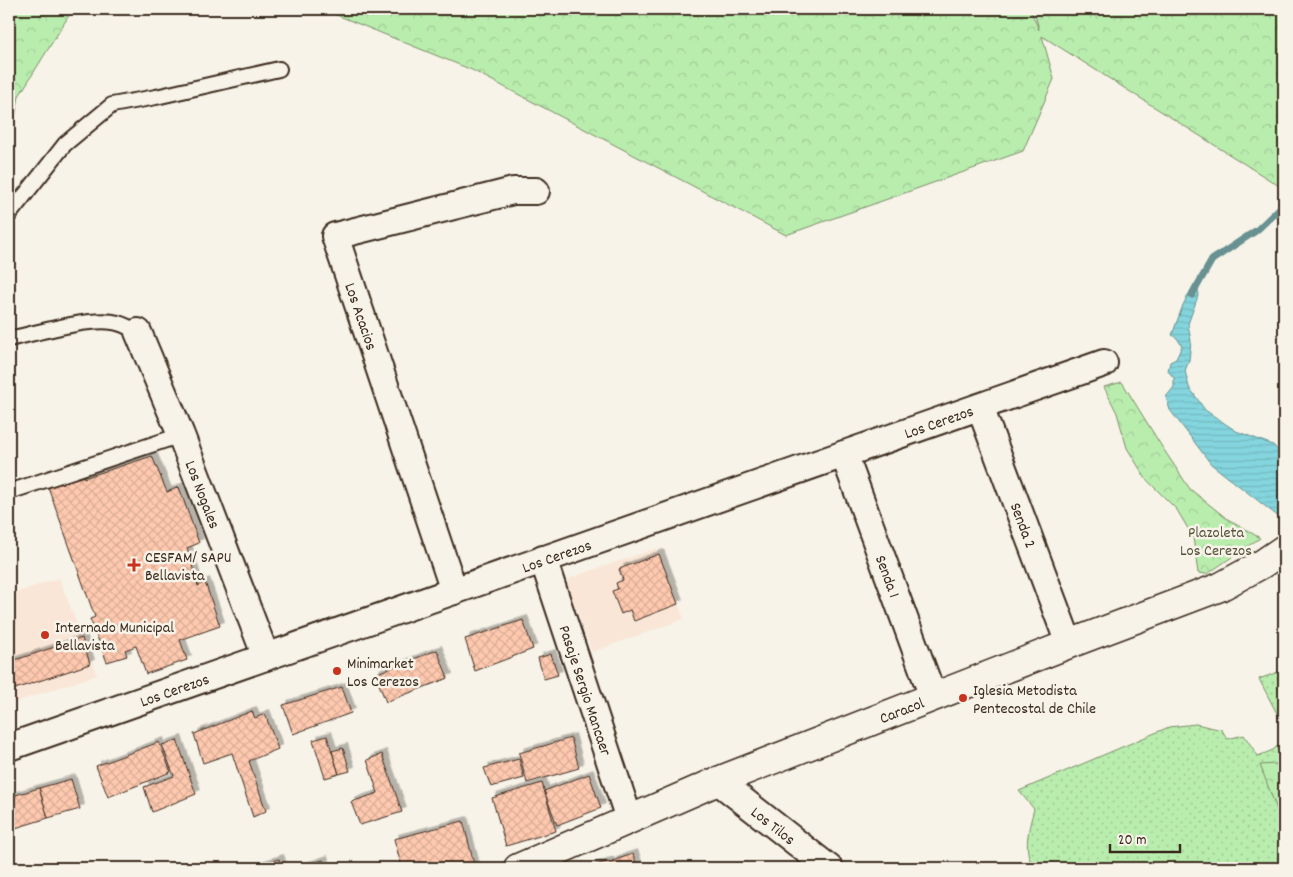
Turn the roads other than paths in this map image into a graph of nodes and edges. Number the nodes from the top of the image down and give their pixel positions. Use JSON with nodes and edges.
{"nodes":[{"id":1,"x":279,"y":69,"type":"dead end"},
{"id":2,"x":536,"y":191,"type":"dead end"},
{"id":3,"x":9,"y":215,"type":"edge"},
{"id":4,"x":138,"y":332,"type":"joint"},
{"id":5,"x":9,"y":339,"type":"edge"},
{"id":6,"x":1104,"y":362,"type":"dead end"},
{"id":7,"x":980,"y":407,"type":"junction"},
{"id":8,"x":181,"y":435,"type":"junction"},
{"id":9,"x":844,"y":454,"type":"junction"},
{"id":10,"x":9,"y":492,"type":"edge"},
{"id":11,"x":1284,"y":549,"type":"edge"},
{"id":12,"x":543,"y":560,"type":"junction"},
{"id":13,"x":454,"y":591,"type":"junction"},
{"id":14,"x":1069,"y":644,"type":"junction"},
{"id":15,"x":266,"y":657,"type":"junction"},
{"id":16,"x":933,"y":697,"type":"junction"},
{"id":17,"x":9,"y":747,"type":"edge"},
{"id":18,"x":718,"y":780,"type":"junction"},
{"id":19,"x":629,"y":819,"type":"junction"},
{"id":20,"x":518,"y":868,"type":"edge"},
{"id":21,"x":830,"y":868,"type":"edge"}],
"edges":[{"from":1,"to":3,"type":"lane"},
{"from":2,"to":13,"type":"street","name":"Los Acacios"},
{"from":4,"to":5,"type":"lane"},
{"from":4,"to":8,"type":"street","name":"Los Nogales"},
{"from":6,"to":7,"type":"street","name":"Los Cerezos"},
{"from":7,"to":9,"type":"street","name":"Los Cerezos"},
{"from":7,"to":14,"type":"street","name":"Senda 2"},
{"from":8,"to":10,"type":"lane"},
{"from":8,"to":15,"type":"street","name":"Los Nogales"},
{"from":9,"to":12,"type":"street","name":"Los Cerezos"},
{"from":9,"to":16,"type":"street","name":"Senda 1"},
{"from":11,"to":14,"type":"street","name":"Caracol"},
{"from":12,"to":13,"type":"street","name":"Los Cerezos"},
{"from":12,"to":19,"type":"street","name":"Pasaje Sergio Mancaer"},
{"from":13,"to":15,"type":"street","name":"Los Cerezos"},
{"from":14,"to":16,"type":"street","name":"Caracol"},
{"from":15,"to":17,"type":"street","name":"Los Cerezos"},
{"from":16,"to":18,"type":"street","name":"Caracol"},
{"from":18,"to":19,"type":"street","name":"Caracol"},
{"from":18,"to":21,"type":"street","name":"Los Tilos"},
{"from":19,"to":20,"type":"street","name":"Caracol"}]}
